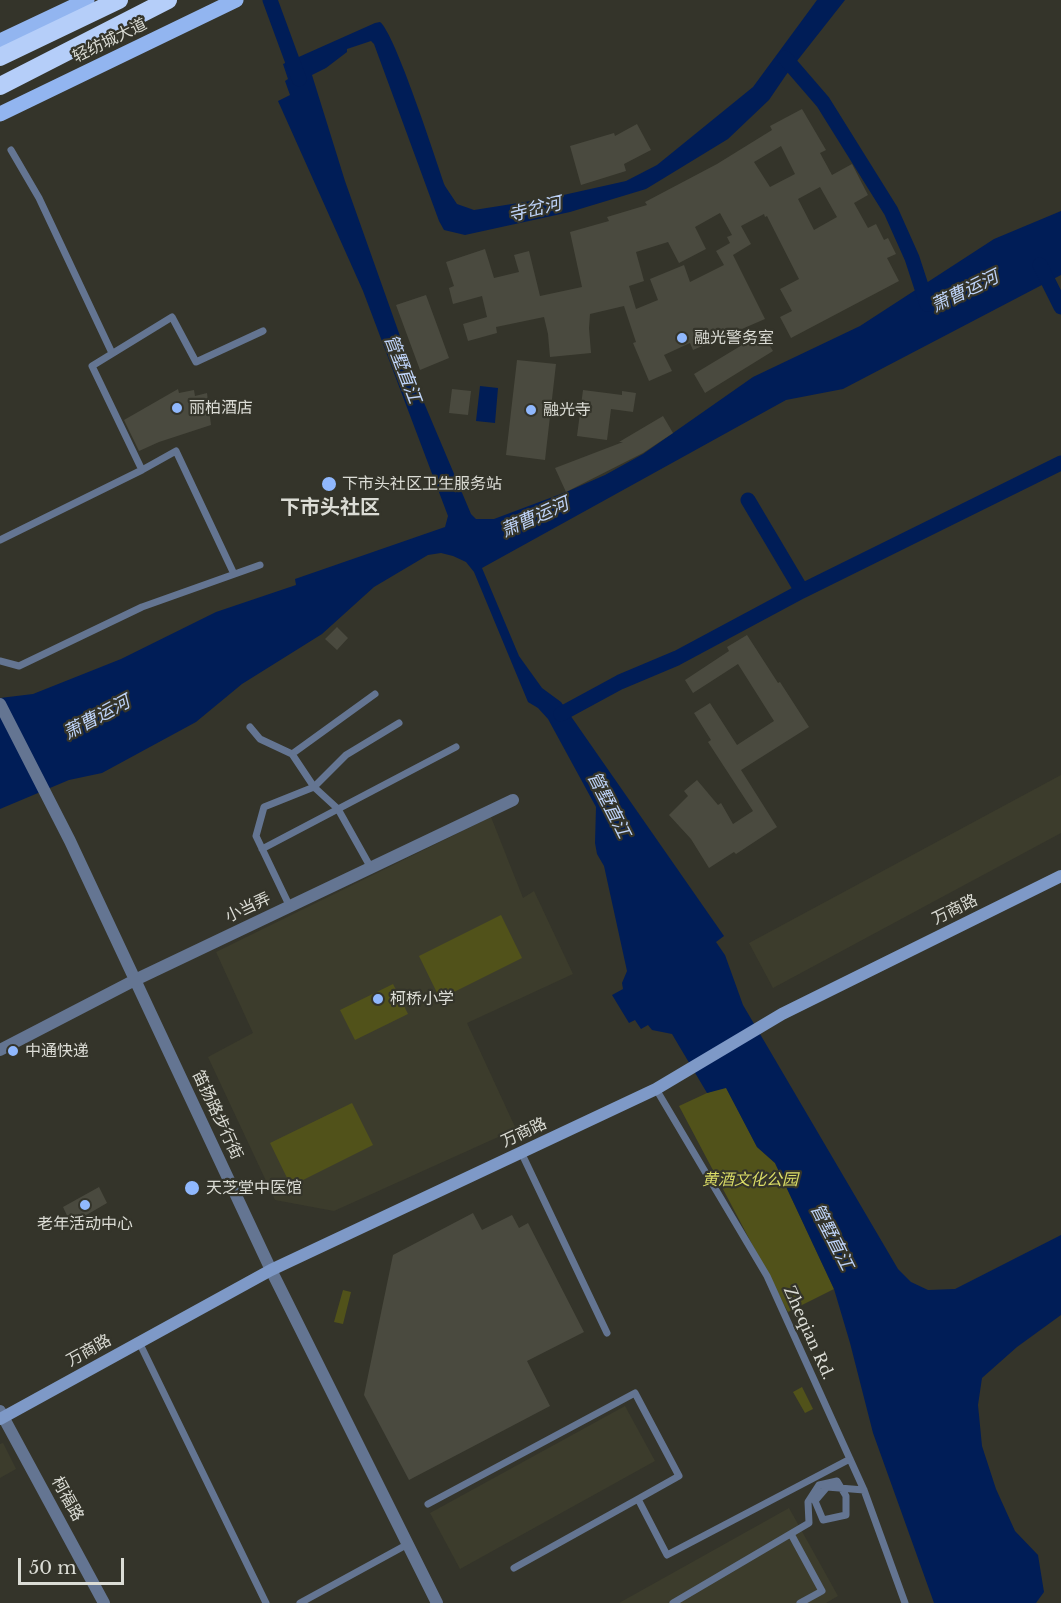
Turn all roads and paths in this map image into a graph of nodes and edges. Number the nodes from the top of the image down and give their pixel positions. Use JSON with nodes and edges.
{"nodes":[{"id":1,"x":87,"y":0,"type":"edge"},
{"id":2,"x":119,"y":0,"type":"edge"},
{"id":3,"x":168,"y":0,"type":"edge"},
{"id":4,"x":234,"y":1,"type":"edge"},
{"id":5,"x":0,"y":41,"type":"edge"},
{"id":6,"x":0,"y":57,"type":"edge"},
{"id":7,"x":0,"y":86,"type":"edge"},
{"id":8,"x":0,"y":114,"type":"edge"},
{"id":9,"x":11,"y":150,"type":"dead end"},
{"id":10,"x":263,"y":331,"type":"dead end"},
{"id":11,"x":112,"y":353,"type":"junction"},
{"id":12,"x":142,"y":470,"type":"junction"},
{"id":13,"x":0,"y":540,"type":"edge"},
{"id":14,"x":260,"y":565,"type":"dead end"},
{"id":15,"x":234,"y":574,"type":"junction"},
{"id":16,"x":0,"y":661,"type":"edge"},
{"id":17,"x":375,"y":693,"type":"dead end"},
{"id":18,"x":0,"y":704,"type":"edge"},
{"id":19,"x":399,"y":723,"type":"dead end"},
{"id":20,"x":250,"y":727,"type":"dead end"},
{"id":21,"x":456,"y":747,"type":"dead end"},
{"id":22,"x":292,"y":753,"type":"junction"},
{"id":23,"x":314,"y":787,"type":"junction"},
{"id":24,"x":513,"y":800,"type":"dead end"},
{"id":25,"x":338,"y":809,"type":"junction"},
{"id":26,"x":262,"y":849,"type":"junction"},
{"id":27,"x":371,"y":868,"type":"junction"},
{"id":28,"x":1061,"y":876,"type":"edge"},
{"id":29,"x":290,"y":907,"type":"junction"},
{"id":30,"x":135,"y":980,"type":"junction"},
{"id":31,"x":0,"y":1050,"type":"edge"},
{"id":32,"x":656,"y":1089,"type":"junction"},
{"id":33,"x":521,"y":1152,"type":"junction"},
{"id":34,"x":271,"y":1270,"type":"junction"},
{"id":35,"x":607,"y":1333,"type":"dead end"},
{"id":36,"x":139,"y":1342,"type":"junction"},
{"id":37,"x":1,"y":1416,"type":"edge"},
{"id":38,"x":850,"y":1459,"type":"junction"},
{"id":39,"x":864,"y":1490,"type":"junction"},
{"id":40,"x":638,"y":1499,"type":"junction"},
{"id":41,"x":429,"y":1504,"type":"dead end"},
{"id":42,"x":792,"y":1534,"type":"junction"},
{"id":43,"x":408,"y":1544,"type":"junction"},
{"id":44,"x":514,"y":1568,"type":"dead end"},
{"id":45,"x":686,"y":1600,"type":"edge"},
{"id":46,"x":104,"y":1603,"type":"edge"},
{"id":47,"x":267,"y":1603,"type":"edge"},
{"id":48,"x":300,"y":1603,"type":"edge"},
{"id":49,"x":437,"y":1603,"type":"edge"},
{"id":50,"x":673,"y":1603,"type":"edge"},
{"id":51,"x":801,"y":1603,"type":"edge"},
{"id":52,"x":905,"y":1603,"type":"edge"}],
"edges":[{"from":1,"to":5,"type":"main road"},
{"from":2,"to":6,"type":"highway"},
{"from":3,"to":7,"type":"highway"},
{"from":4,"to":8,"type":"main road","name":"轻纺城大道"},
{"from":9,"to":11,"type":"lane"},
{"from":10,"to":11,"type":"lane"},
{"from":11,"to":12,"type":"lane"},
{"from":12,"to":13,"type":"lane"},
{"from":12,"to":15,"type":"lane"},
{"from":14,"to":15,"type":"lane"},
{"from":15,"to":16,"type":"lane"},
{"from":17,"to":22,"type":"lane"},
{"from":18,"to":30,"type":"street","name":"笛扬路步行街"},
{"from":19,"to":23,"type":"lane"},
{"from":20,"to":22,"type":"lane"},
{"from":21,"to":25,"type":"lane"},
{"from":22,"to":23,"type":"lane"},
{"from":23,"to":25,"type":"lane"},
{"from":23,"to":26,"type":"lane"},
{"from":24,"to":27,"type":"street","name":"小当弄"},
{"from":25,"to":26,"type":"lane"},
{"from":25,"to":27,"type":"lane"},
{"from":26,"to":29,"type":"lane"},
{"from":27,"to":29,"type":"street","name":"小当弄"},
{"from":28,"to":32,"type":"street","name":"万商路"},
{"from":29,"to":30,"type":"street","name":"小当弄"},
{"from":30,"to":31,"type":"street","name":"小当弄"},
{"from":30,"to":34,"type":"street","name":"笛扬路步行街"},
{"from":32,"to":33,"type":"street","name":"万商路"},
{"from":32,"to":38,"type":"lane","name":"Zheqian Rd."},
{"from":33,"to":34,"type":"street","name":"万商路"},
{"from":33,"to":35,"type":"lane"},
{"from":34,"to":36,"type":"street","name":"万商路"},
{"from":34,"to":43,"type":"street","name":"笛扬路步行街"},
{"from":36,"to":37,"type":"street","name":"万商路"},
{"from":36,"to":47,"type":"lane"},
{"from":37,"to":46,"type":"street","name":"柯福路"},
{"from":38,"to":39,"type":"lane","name":"Zheqian Rd."},
{"from":38,"to":40,"type":"lane"},
{"from":39,"to":42,"type":"lane"},
{"from":39,"to":52,"type":"lane","name":"Zheqian Rd."},
{"from":40,"to":41,"type":"lane"},
{"from":40,"to":44,"type":"lane"},
{"from":42,"to":45,"type":"lane"},
{"from":42,"to":51,"type":"lane"},
{"from":43,"to":48,"type":"lane"},
{"from":43,"to":49,"type":"street","name":"笛扬路步行街"},
{"from":45,"to":50,"type":"lane"}]}
